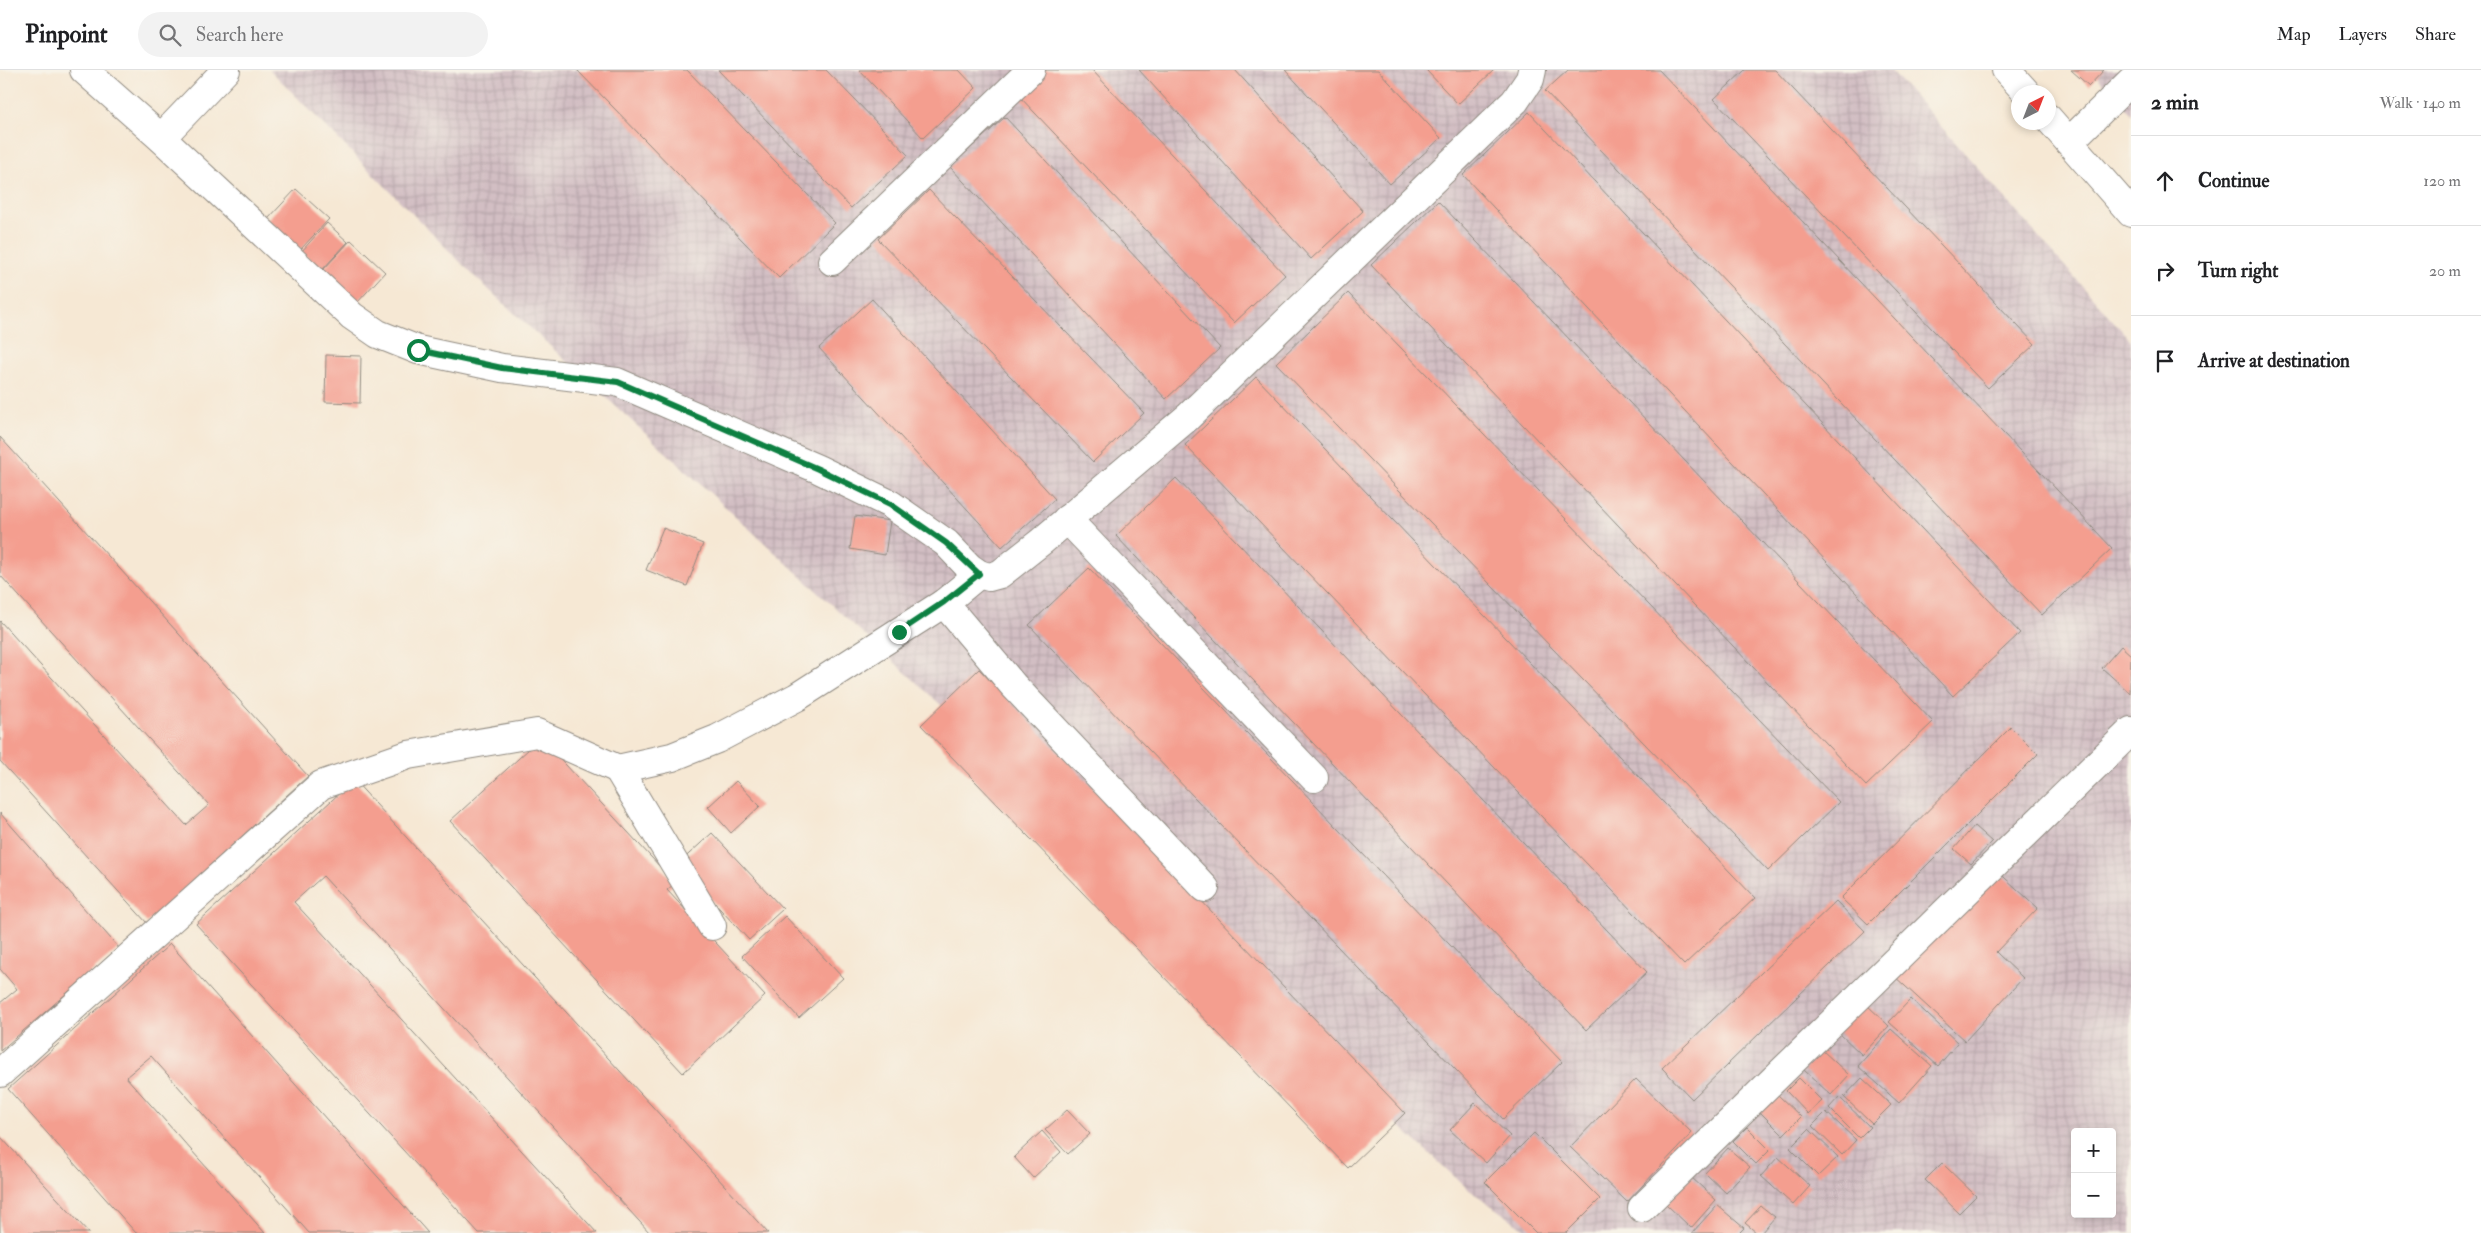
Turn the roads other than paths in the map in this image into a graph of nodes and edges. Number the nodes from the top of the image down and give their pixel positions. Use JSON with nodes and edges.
{"nodes":[{"id":1,"x":84,"y":70,"type":"edge"},
{"id":2,"x":226,"y":70,"type":"edge"},
{"id":3,"x":1031,"y":70,"type":"edge"},
{"id":4,"x":1532,"y":70,"type":"edge"},
{"id":5,"x":2006,"y":70,"type":"edge"},
{"id":6,"x":2131,"y":81,"type":"edge"},
{"id":7,"x":2020,"y":85,"type":"edge"},
{"id":8,"x":2056,"y":127,"type":"edge"},
{"id":9,"x":161,"y":138,"type":"junction"},
{"id":10,"x":2069,"y":142,"type":"junction"},
{"id":11,"x":2131,"y":213,"type":"edge"},
{"id":12,"x":832,"y":261,"type":"dead end"},
{"id":13,"x":1067,"y":519,"type":"junction"},
{"id":14,"x":979,"y":574,"type":"junction"},
{"id":15,"x":944,"y":602,"type":"junction"},
{"id":16,"x":2131,"y":731,"type":"edge"},
{"id":17,"x":618,"y":769,"type":"junction"},
{"id":18,"x":1314,"y":778,"type":"dead end"},
{"id":19,"x":1205,"y":888,"type":"dead end"},
{"id":20,"x":712,"y":926,"type":"dead end"},
{"id":21,"x":0,"y":1073,"type":"edge"},
{"id":22,"x":1642,"y":1208,"type":"dead end"}],
"edges":[{"from":1,"to":9,"type":"street"},
{"from":2,"to":9,"type":"street"},
{"from":3,"to":12,"type":"street"},
{"from":4,"to":13,"type":"street"},
{"from":5,"to":7,"type":"street"},
{"from":6,"to":10,"type":"street"},
{"from":8,"to":10,"type":"street"},
{"from":9,"to":14,"type":"street"},
{"from":10,"to":11,"type":"street"},
{"from":13,"to":14,"type":"street"},
{"from":13,"to":18,"type":"street"},
{"from":14,"to":15,"type":"street"},
{"from":15,"to":17,"type":"street"},
{"from":15,"to":19,"type":"street"},
{"from":16,"to":22,"type":"street"},
{"from":17,"to":20,"type":"street"},
{"from":17,"to":21,"type":"street"}]}
